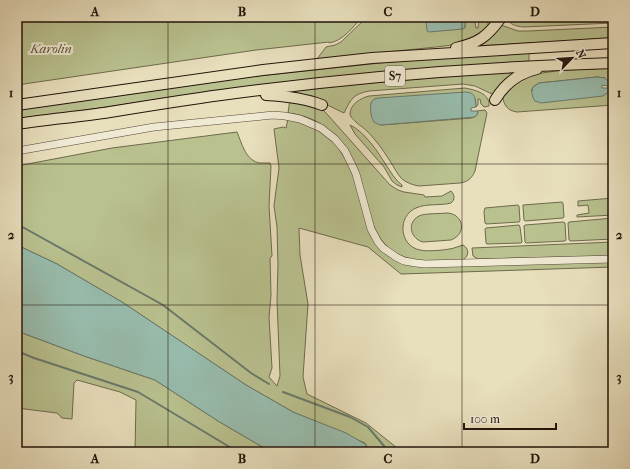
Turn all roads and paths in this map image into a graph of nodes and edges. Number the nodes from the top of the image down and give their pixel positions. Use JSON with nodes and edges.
{"nodes":[{"id":1,"x":500,"y":19,"type":"dead end"},
{"id":2,"x":613,"y":43,"type":"edge"},
{"id":3,"x":423,"y":55,"type":"junction"},
{"id":4,"x":613,"y":63,"type":"edge"},
{"id":5,"x":570,"y":64,"type":"junction"},
{"id":6,"x":222,"y":95,"type":"junction"},
{"id":7,"x":495,"y":100,"type":"dead end"},
{"id":8,"x":322,"y":105,"type":"dead end"},
{"id":9,"x":17,"y":106,"type":"edge"},
{"id":10,"x":17,"y":124,"type":"edge"},
{"id":11,"x":17,"y":151,"type":"edge"},
{"id":12,"x":613,"y":259,"type":"edge"}],
"edges":[{"from":1,"to":3,"type":"highway"},
{"from":2,"to":3,"type":"highway","number":"S7"},
{"from":3,"to":9,"type":"highway","number":"S7"},
{"from":4,"to":5,"type":"highway","number":"S7"},
{"from":5,"to":6,"type":"highway","number":"S7"},
{"from":5,"to":7,"type":"highway"},
{"from":6,"to":8,"type":"highway"},
{"from":6,"to":10,"type":"highway","number":"S7"},
{"from":11,"to":12,"type":"street"}]}
